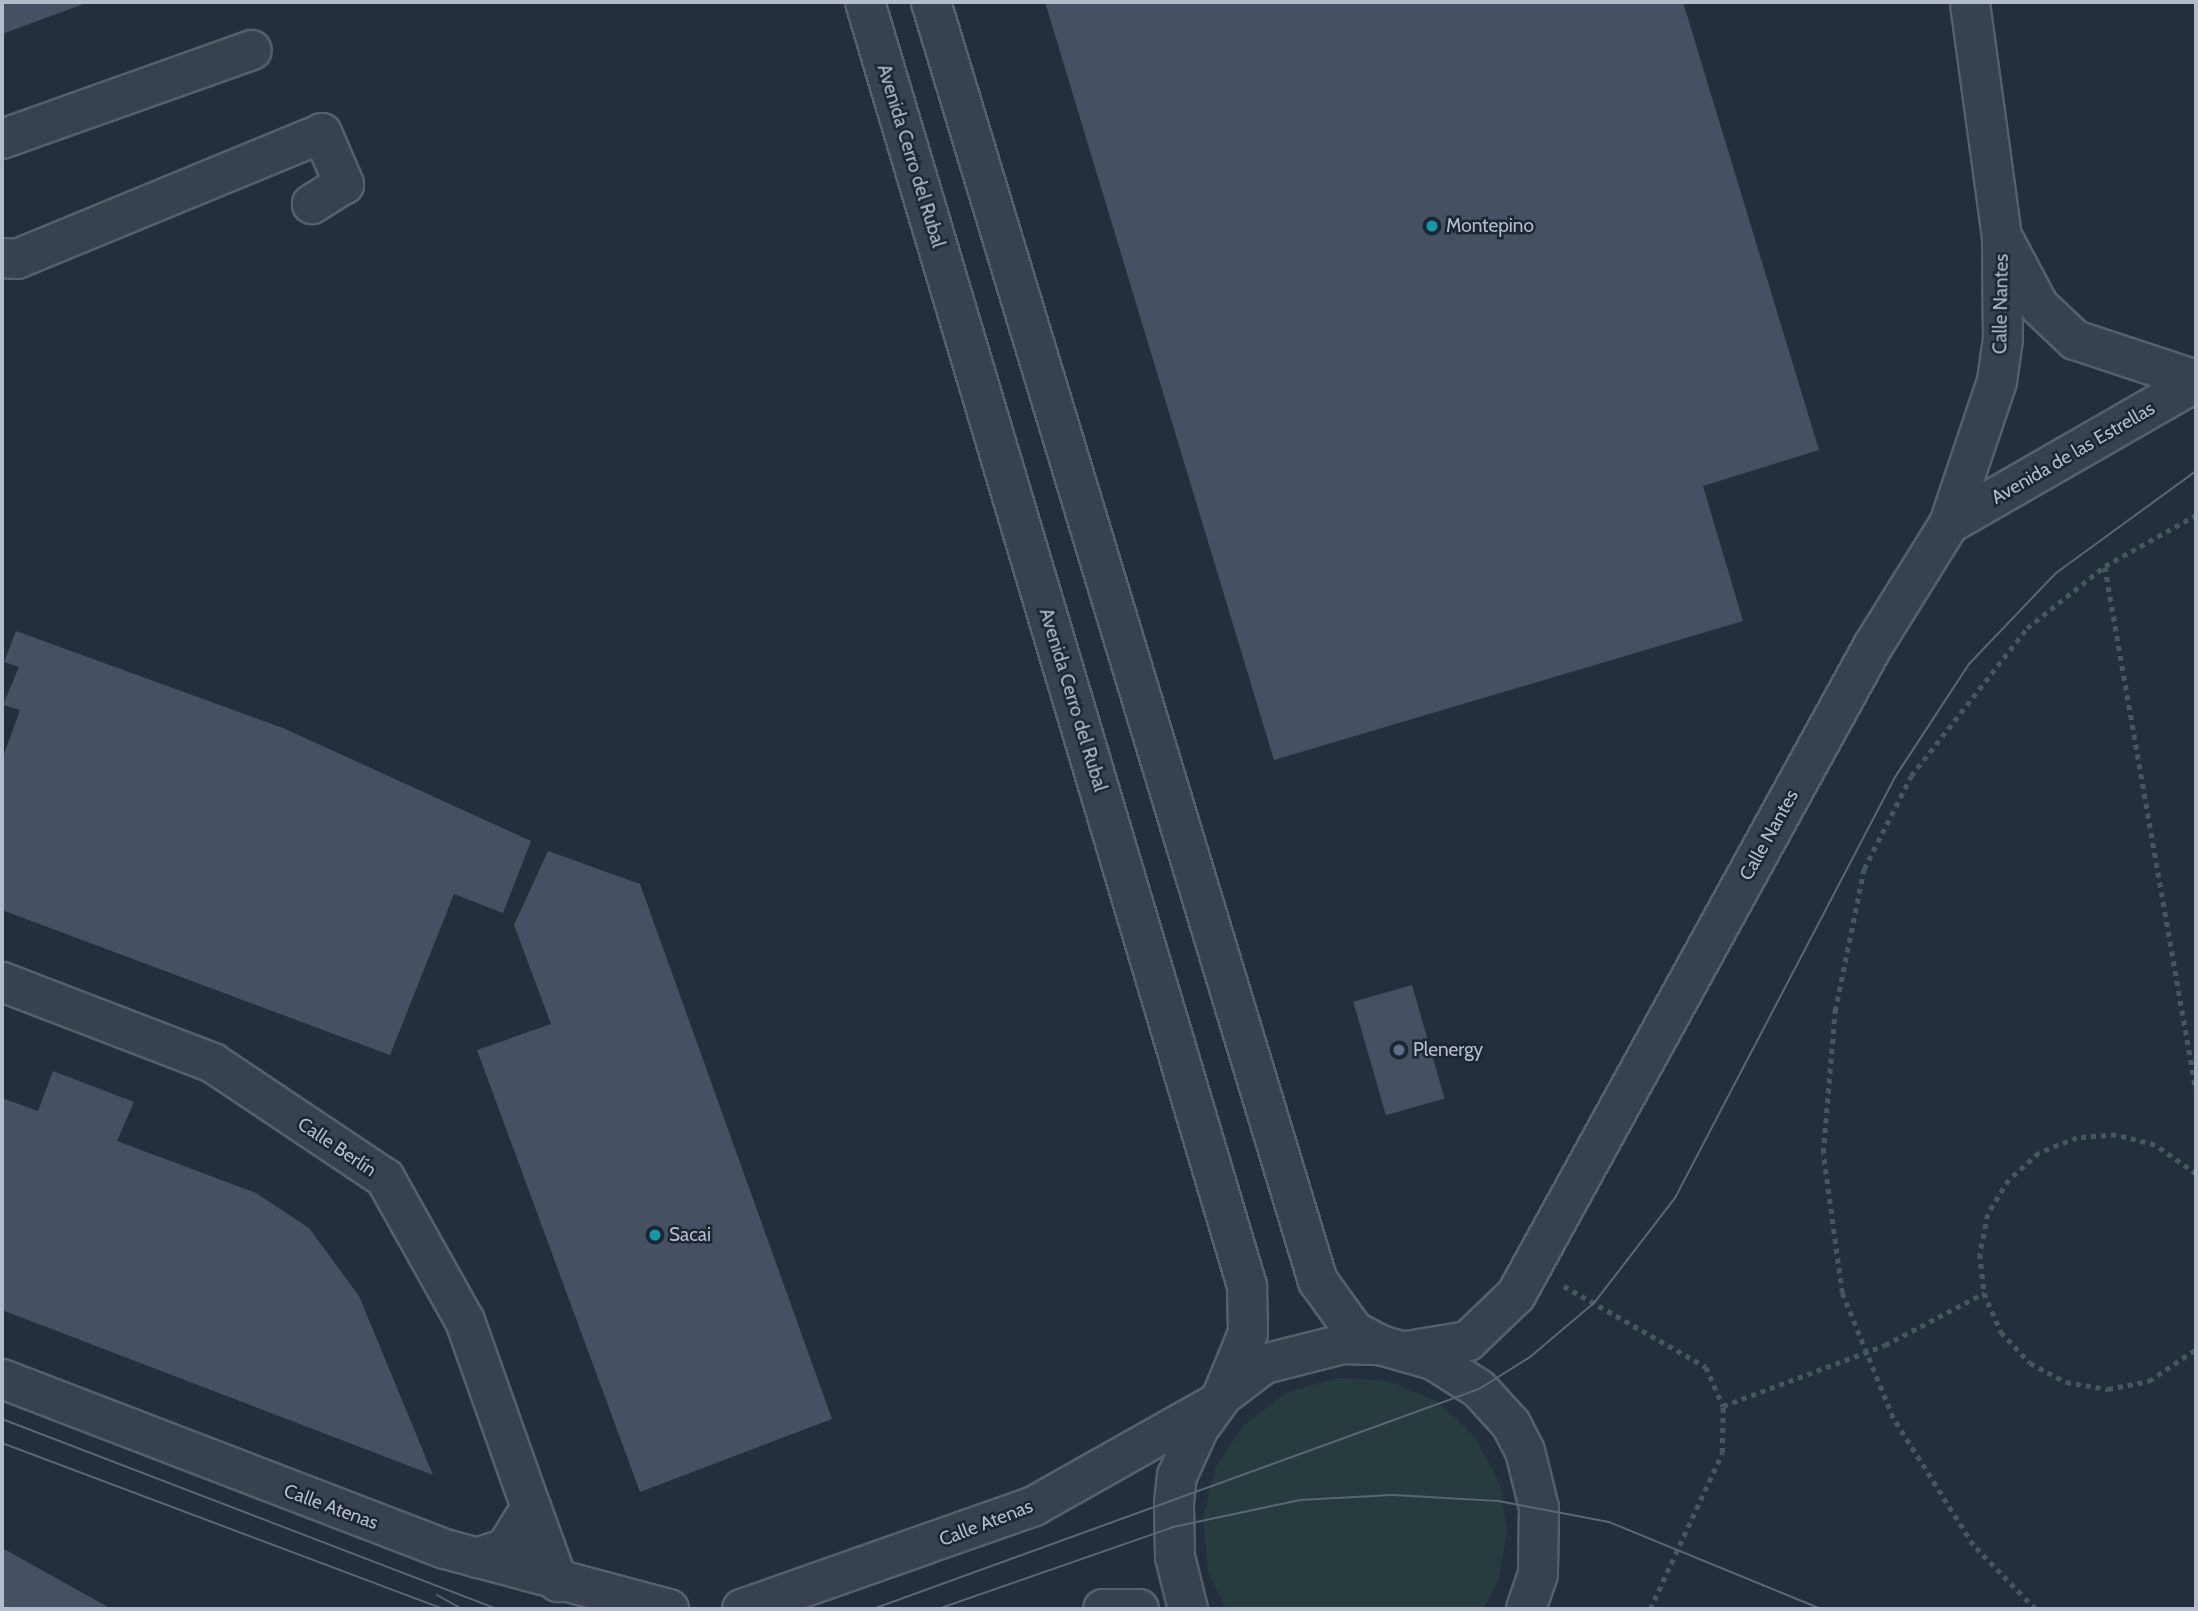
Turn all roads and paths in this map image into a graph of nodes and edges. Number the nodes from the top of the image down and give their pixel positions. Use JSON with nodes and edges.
{"nodes":[{"id":1,"x":865,"y":2,"type":"edge"},
{"id":2,"x":931,"y":2,"type":"edge"},
{"id":3,"x":1970,"y":2,"type":"edge"},
{"id":4,"x":252,"y":50,"type":"dead end"},
{"id":5,"x":2,"y":139,"type":"edge"},
{"id":6,"x":312,"y":204,"type":"dead end"},
{"id":7,"x":2002,"y":237,"type":"junction"},
{"id":8,"x":2,"y":258,"type":"edge"},
{"id":9,"x":2196,"y":381,"type":"edge"},
{"id":10,"x":2196,"y":515,"type":"edge"},
{"id":11,"x":1950,"y":524,"type":"junction"},
{"id":12,"x":2105,"y":566,"type":"junction"},
{"id":13,"x":2,"y":982,"type":"edge"},
{"id":14,"x":2196,"y":1090,"type":"edge"},
{"id":15,"x":2196,"y":1174,"type":"edge"},
{"id":16,"x":1983,"y":1293,"type":"junction"},
{"id":17,"x":1594,"y":1303,"type":"dead end"},
{"id":18,"x":1393,"y":1348,"type":"junction"},
{"id":19,"x":1866,"y":1349,"type":"junction"},
{"id":20,"x":2196,"y":1349,"type":"edge"},
{"id":21,"x":2,"y":1380,"type":"edge"},
{"id":22,"x":1219,"y":1400,"type":"junction"},
{"id":23,"x":1723,"y":1406,"type":"junction"},
{"id":24,"x":531,"y":1507,"type":"junction"},
{"id":25,"x":477,"y":1558,"type":"junction"},
{"id":26,"x":558,"y":1582,"type":"junction"},
{"id":27,"x":669,"y":1609,"type":"edge"},
{"id":28,"x":742,"y":1609,"type":"edge"},
{"id":29,"x":1103,"y":1609,"type":"edge"},
{"id":30,"x":1139,"y":1609,"type":"edge"},
{"id":31,"x":1188,"y":1609,"type":"edge"},
{"id":32,"x":1526,"y":1609,"type":"edge"},
{"id":33,"x":1650,"y":1609,"type":"edge"},
{"id":34,"x":2035,"y":1609,"type":"edge"}],
"edges":[{"from":1,"to":22,"type":"street","name":"Avenida Cerro del Rubal"},
{"from":2,"to":18,"type":"street"},
{"from":3,"to":7,"type":"street","name":"Calle Nantes"},
{"from":4,"to":5,"type":"street"},
{"from":6,"to":8,"type":"street"},
{"from":7,"to":9,"type":"street","name":"Calle Nantes"},
{"from":7,"to":11,"type":"street","name":"Calle Nantes"},
{"from":9,"to":11,"type":"street","name":"Avenida de las Estrellas"},
{"from":10,"to":12,"type":"path"},
{"from":11,"to":18,"type":"street","name":"Calle Nantes"},
{"from":12,"to":14,"type":"path"},
{"from":12,"to":19,"type":"path"},
{"from":13,"to":24,"type":"street","name":"Calle Berlín"},
{"from":15,"to":16,"type":"path"},
{"from":16,"to":19,"type":"path"},
{"from":16,"to":20,"type":"path"},
{"from":17,"to":23,"type":"path"},
{"from":18,"to":22,"type":"street","name":"Calle Nantes"},
{"from":18,"to":32,"type":"street"},
{"from":19,"to":23,"type":"path"},
{"from":19,"to":34,"type":"path"},
{"from":21,"to":25,"type":"street","name":"Calle Atenas"},
{"from":22,"to":28,"type":"street","name":"Calle Atenas"},
{"from":22,"to":31,"type":"street","name":"Avenida Cerro del Rubal"},
{"from":23,"to":33,"type":"path"},
{"from":24,"to":25,"type":"street"},
{"from":24,"to":26,"type":"street","name":"Calle Berlín"},
{"from":25,"to":26,"type":"street","name":"Calle Atenas"},
{"from":26,"to":27,"type":"street","name":"Calle Atenas"},
{"from":29,"to":30,"type":"street"}]}
